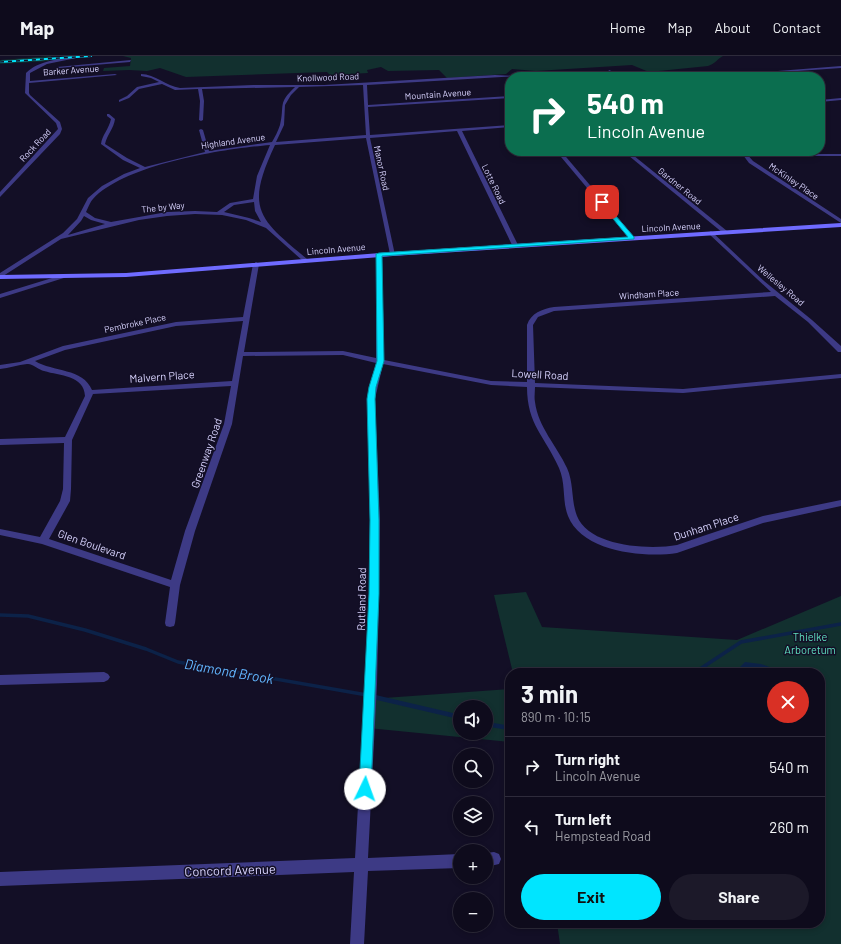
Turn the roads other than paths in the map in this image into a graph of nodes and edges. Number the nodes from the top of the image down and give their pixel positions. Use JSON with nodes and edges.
{"nodes":[{"id":1,"x":84,"y":56,"type":"edge"},
{"id":2,"x":130,"y":61,"type":"dead end"},
{"id":3,"x":841,"y":67,"type":"edge"},
{"id":4,"x":35,"y":68,"type":"junction"},
{"id":5,"x":609,"y":70,"type":"dead end"},
{"id":6,"x":613,"y":72,"type":"edge"},
{"id":7,"x":778,"y":72,"type":"edge"},
{"id":8,"x":115,"y":75,"type":"dead end"},
{"id":9,"x":142,"y":75,"type":"dead end"},
{"id":10,"x":505,"y":76,"type":"edge"},
{"id":11,"x":90,"y":77,"type":"junction"},
{"id":12,"x":27,"y":82,"type":"junction"},
{"id":13,"x":89,"y":83,"type":"dead end"},
{"id":14,"x":161,"y":83,"type":"junction"},
{"id":15,"x":365,"y":84,"type":"junction"},
{"id":16,"x":297,"y":87,"type":"junction"},
{"id":17,"x":200,"y":88,"type":"junction"},
{"id":18,"x":505,"y":97,"type":"edge"},
{"id":19,"x":841,"y":99,"type":"edge"},
{"id":20,"x":120,"y":101,"type":"dead end"},
{"id":21,"x":825,"y":101,"type":"edge"},
{"id":22,"x":366,"y":106,"type":"junction"},
{"id":23,"x":108,"y":115,"type":"dead end"},
{"id":24,"x":201,"y":120,"type":"dead end"},
{"id":25,"x":505,"y":126,"type":"edge"},
{"id":26,"x":201,"y":130,"type":"dead end"},
{"id":27,"x":459,"y":130,"type":"junction"},
{"id":28,"x":368,"y":136,"type":"junction"},
{"id":29,"x":273,"y":143,"type":"junction"},
{"id":30,"x":207,"y":152,"type":"junction"},
{"id":31,"x":825,"y":155,"type":"edge"},
{"id":32,"x":839,"y":155,"type":"edge"},
{"id":33,"x":562,"y":156,"type":"edge"},
{"id":34,"x":631,"y":156,"type":"edge"},
{"id":35,"x":746,"y":156,"type":"edge"},
{"id":36,"x":145,"y":169,"type":"junction"},
{"id":37,"x":0,"y":195,"type":"edge"},
{"id":38,"x":256,"y":200,"type":"junction"},
{"id":39,"x":83,"y":213,"type":"junction"},
{"id":40,"x":219,"y":213,"type":"junction"},
{"id":41,"x":841,"y":221,"type":"edge"},
{"id":42,"x":110,"y":224,"type":"junction"},
{"id":43,"x":841,"y":225,"type":"edge"},
{"id":44,"x":270,"y":228,"type":"junction"},
{"id":45,"x":725,"y":232,"type":"junction"},
{"id":46,"x":711,"y":233,"type":"junction"},
{"id":47,"x":632,"y":238,"type":"junction"},
{"id":48,"x":58,"y":240,"type":"junction"},
{"id":49,"x":515,"y":245,"type":"junction"},
{"id":50,"x":379,"y":254,"type":"junction"},
{"id":51,"x":393,"y":254,"type":"junction"},
{"id":52,"x":305,"y":260,"type":"junction"},
{"id":53,"x":256,"y":264,"type":"junction"},
{"id":54,"x":65,"y":276,"type":"junction"},
{"id":55,"x":0,"y":277,"type":"edge"},
{"id":56,"x":776,"y":294,"type":"junction"},
{"id":57,"x":0,"y":296,"type":"edge"},
{"id":58,"x":246,"y":319,"type":"junction"},
{"id":59,"x":841,"y":350,"type":"edge"},
{"id":60,"x":240,"y":354,"type":"junction"},
{"id":61,"x":30,"y":361,"type":"junction"},
{"id":62,"x":380,"y":361,"type":"junction"},
{"id":63,"x":0,"y":367,"type":"edge"},
{"id":64,"x":841,"y":376,"type":"edge"},
{"id":65,"x":235,"y":382,"type":"junction"},
{"id":66,"x":530,"y":385,"type":"junction"},
{"id":67,"x":90,"y":392,"type":"junction"},
{"id":68,"x":68,"y":440,"type":"junction"},
{"id":69,"x":0,"y":442,"type":"edge"},
{"id":70,"x":841,"y":503,"type":"edge"},
{"id":71,"x":0,"y":532,"type":"edge"},
{"id":72,"x":43,"y":541,"type":"junction"},
{"id":73,"x":175,"y":585,"type":"junction"},
{"id":74,"x":170,"y":623,"type":"dead end"},
{"id":75,"x":104,"y":677,"type":"dead end"},
{"id":76,"x":0,"y":680,"type":"edge"},
{"id":77,"x":453,"y":861,"type":"edge"},
{"id":78,"x":361,"y":866,"type":"junction"},
{"id":79,"x":0,"y":879,"type":"edge"},
{"id":80,"x":357,"y":944,"type":"edge"}],
"edges":[{"from":1,"to":4,"type":"street"},
{"from":2,"to":4,"type":"street"},
{"from":3,"to":7,"type":"street"},
{"from":4,"to":12,"type":"street"},
{"from":5,"to":6,"type":"street"},
{"from":8,"to":11,"type":"street","name":"Barker Avenue"},
{"from":9,"to":14,"type":"street","name":"Knollwood Road"},
{"from":10,"to":15,"type":"street","name":"Knollwood Road"},
{"from":11,"to":12,"type":"street","name":"Barker Avenue"},
{"from":11,"to":13,"type":"street"},
{"from":12,"to":37,"type":"street","name":"Rock Road"},
{"from":14,"to":17,"type":"street","name":"Knollwood Road"},
{"from":14,"to":20,"type":"street"},
{"from":15,"to":16,"type":"street","name":"Knollwood Road"},
{"from":15,"to":22,"type":"street","name":"Manor Road"},
{"from":16,"to":17,"type":"street","name":"Knollwood Road"},
{"from":16,"to":29,"type":"street"},
{"from":17,"to":24,"type":"street"},
{"from":18,"to":22,"type":"street","name":"Mountain Avenue"},
{"from":19,"to":21,"type":"street"},
{"from":22,"to":28,"type":"street","name":"Manor Road"},
{"from":23,"to":36,"type":"street"},
{"from":25,"to":27,"type":"street","name":"Highland Avenue"},
{"from":26,"to":30,"type":"street"},
{"from":27,"to":28,"type":"street","name":"Highland Avenue"},
{"from":27,"to":49,"type":"street","name":"Lotte Road"},
{"from":28,"to":29,"type":"street","name":"Highland Avenue"},
{"from":28,"to":51,"type":"street","name":"Manor Road"},
{"from":29,"to":30,"type":"street","name":"Highland Avenue"},
{"from":29,"to":38,"type":"street"},
{"from":30,"to":36,"type":"street","name":"Highland Avenue"},
{"from":31,"to":32,"type":"street"},
{"from":33,"to":47,"type":"street"},
{"from":34,"to":45,"type":"street","name":"Gardner Road"},
{"from":35,"to":41,"type":"street","name":"McKinley Place"},
{"from":36,"to":39,"type":"street","name":"Highland Avenue"},
{"from":38,"to":40,"type":"street"},
{"from":38,"to":44,"type":"street"},
{"from":39,"to":42,"type":"street"},
{"from":39,"to":48,"type":"street","name":"Highland Avenue"},
{"from":40,"to":42,"type":"street","name":"The by Way"},
{"from":40,"to":44,"type":"street","name":"The by Way"},
{"from":42,"to":48,"type":"street","name":"The by Way"},
{"from":43,"to":45,"type":"main road","name":"Lincoln Avenue"},
{"from":44,"to":52,"type":"street"},
{"from":45,"to":46,"type":"main road","name":"Lincoln Avenue"},
{"from":46,"to":47,"type":"main road","name":"Lincoln Avenue"},
{"from":46,"to":56,"type":"street","name":"Wellesley Road"},
{"from":47,"to":49,"type":"main road","name":"Lincoln Avenue"},
{"from":48,"to":55,"type":"street","name":"Highland Avenue"},
{"from":49,"to":51,"type":"main road","name":"Lincoln Avenue"},
{"from":50,"to":51,"type":"main road","name":"Lincoln Avenue"},
{"from":50,"to":52,"type":"main road","name":"Lincoln Avenue"},
{"from":50,"to":62,"type":"street","name":"Rutland Road"},
{"from":52,"to":53,"type":"main road","name":"Lincoln Avenue"},
{"from":53,"to":54,"type":"main road","name":"Lincoln Avenue"},
{"from":53,"to":58,"type":"street","name":"Greenway Road"},
{"from":54,"to":55,"type":"main road","name":"Lincoln Avenue"},
{"from":54,"to":57,"type":"street"},
{"from":56,"to":59,"type":"street","name":"Wellesley Road"},
{"from":56,"to":66,"type":"street","name":"Windham Place"},
{"from":58,"to":60,"type":"street","name":"Greenway Road"},
{"from":58,"to":61,"type":"street","name":"Pembroke Place"},
{"from":60,"to":62,"type":"street","name":"Lowell Road"},
{"from":60,"to":65,"type":"street","name":"Greenway Road"},
{"from":61,"to":63,"type":"street","name":"Pembroke Place"},
{"from":61,"to":67,"type":"street"},
{"from":62,"to":66,"type":"street","name":"Lowell Road"},
{"from":62,"to":78,"type":"street","name":"Rutland Road"},
{"from":64,"to":66,"type":"street","name":"Lowell Road"},
{"from":65,"to":67,"type":"street","name":"Malvern Place"},
{"from":65,"to":73,"type":"street","name":"Greenway Road"},
{"from":66,"to":70,"type":"street","name":"Dunham Place"},
{"from":67,"to":68,"type":"street"},
{"from":68,"to":69,"type":"street"},
{"from":68,"to":72,"type":"street"},
{"from":71,"to":72,"type":"street","name":"Glen Boulevard"},
{"from":72,"to":73,"type":"street","name":"Glen Boulevard"},
{"from":73,"to":74,"type":"street","name":"Greenway Road"},
{"from":75,"to":76,"type":"street"},
{"from":77,"to":78,"type":"street","name":"Concord Avenue"},
{"from":78,"to":79,"type":"street","name":"Concord Avenue"},
{"from":78,"to":80,"type":"street","name":"Rutland Road"}]}
